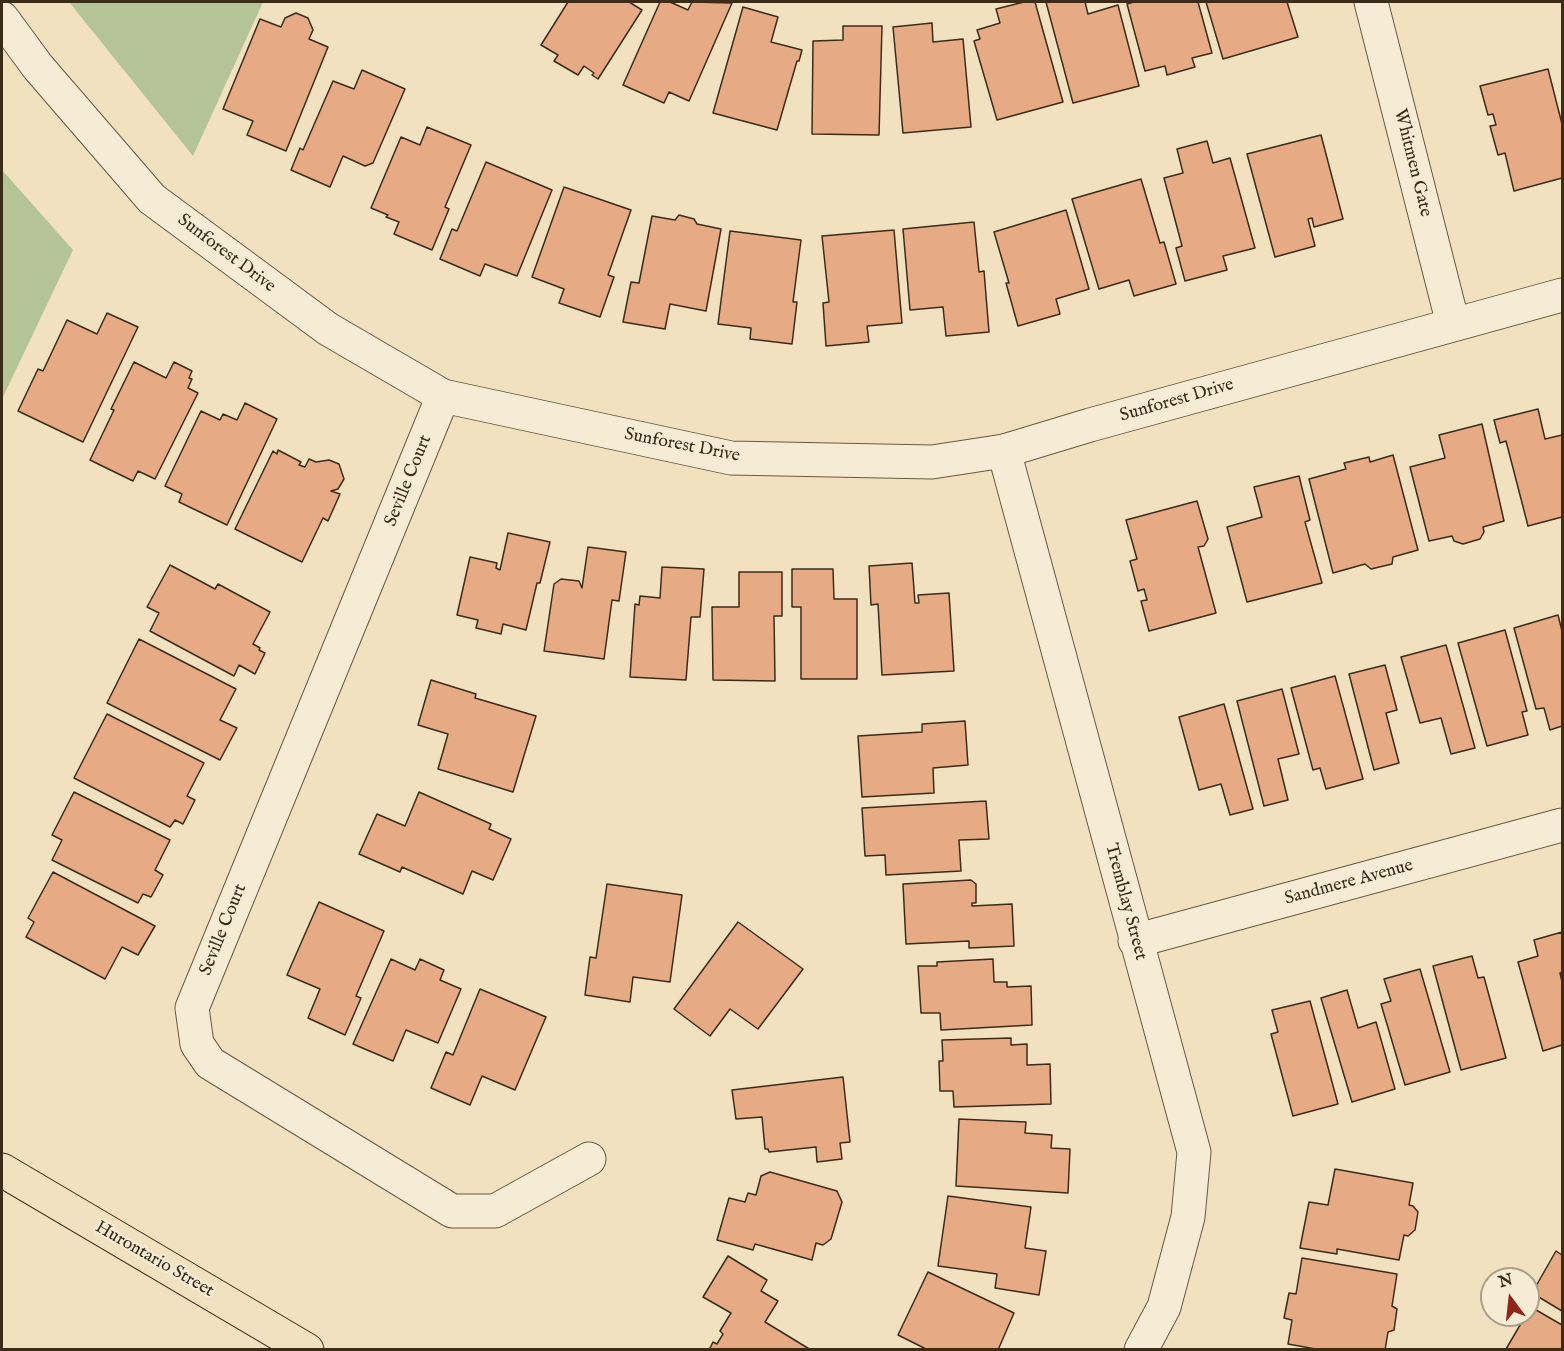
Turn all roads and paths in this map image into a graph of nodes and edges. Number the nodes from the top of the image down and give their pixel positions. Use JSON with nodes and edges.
{"nodes":[{"id":1,"x":1371,"y":2,"type":"edge"},
{"id":2,"x":2,"y":18,"type":"edge"},
{"id":3,"x":1563,"y":295,"type":"edge"},
{"id":4,"x":1453,"y":324,"type":"junction"},
{"id":5,"x":443,"y":396,"type":"junction"},
{"id":6,"x":1004,"y":451,"type":"junction"},
{"id":7,"x":1563,"y":825,"type":"edge"},
{"id":8,"x":1135,"y":941,"type":"junction"},
{"id":9,"x":589,"y":1159,"type":"dead end"},
{"id":10,"x":2,"y":1170,"type":"edge"},
{"id":11,"x":307,"y":1350,"type":"edge"},
{"id":12,"x":1141,"y":1350,"type":"edge"}],
"edges":[{"from":1,"to":4,"type":"street","name":"Whitmen Gate"},
{"from":2,"to":5,"type":"street","name":"Sunforest Drive"},
{"from":3,"to":4,"type":"street","name":"Sunforest Drive"},
{"from":4,"to":6,"type":"street","name":"Sunforest Drive"},
{"from":5,"to":6,"type":"street","name":"Sunforest Drive"},
{"from":5,"to":9,"type":"street","name":"Seville Court"},
{"from":6,"to":8,"type":"street","name":"Tremblay Street"},
{"from":7,"to":8,"type":"street","name":"Sandmere Avenue"},
{"from":8,"to":12,"type":"street","name":"Tremblay Street"},
{"from":10,"to":11,"type":"main road","name":"Hurontario Street"}]}
